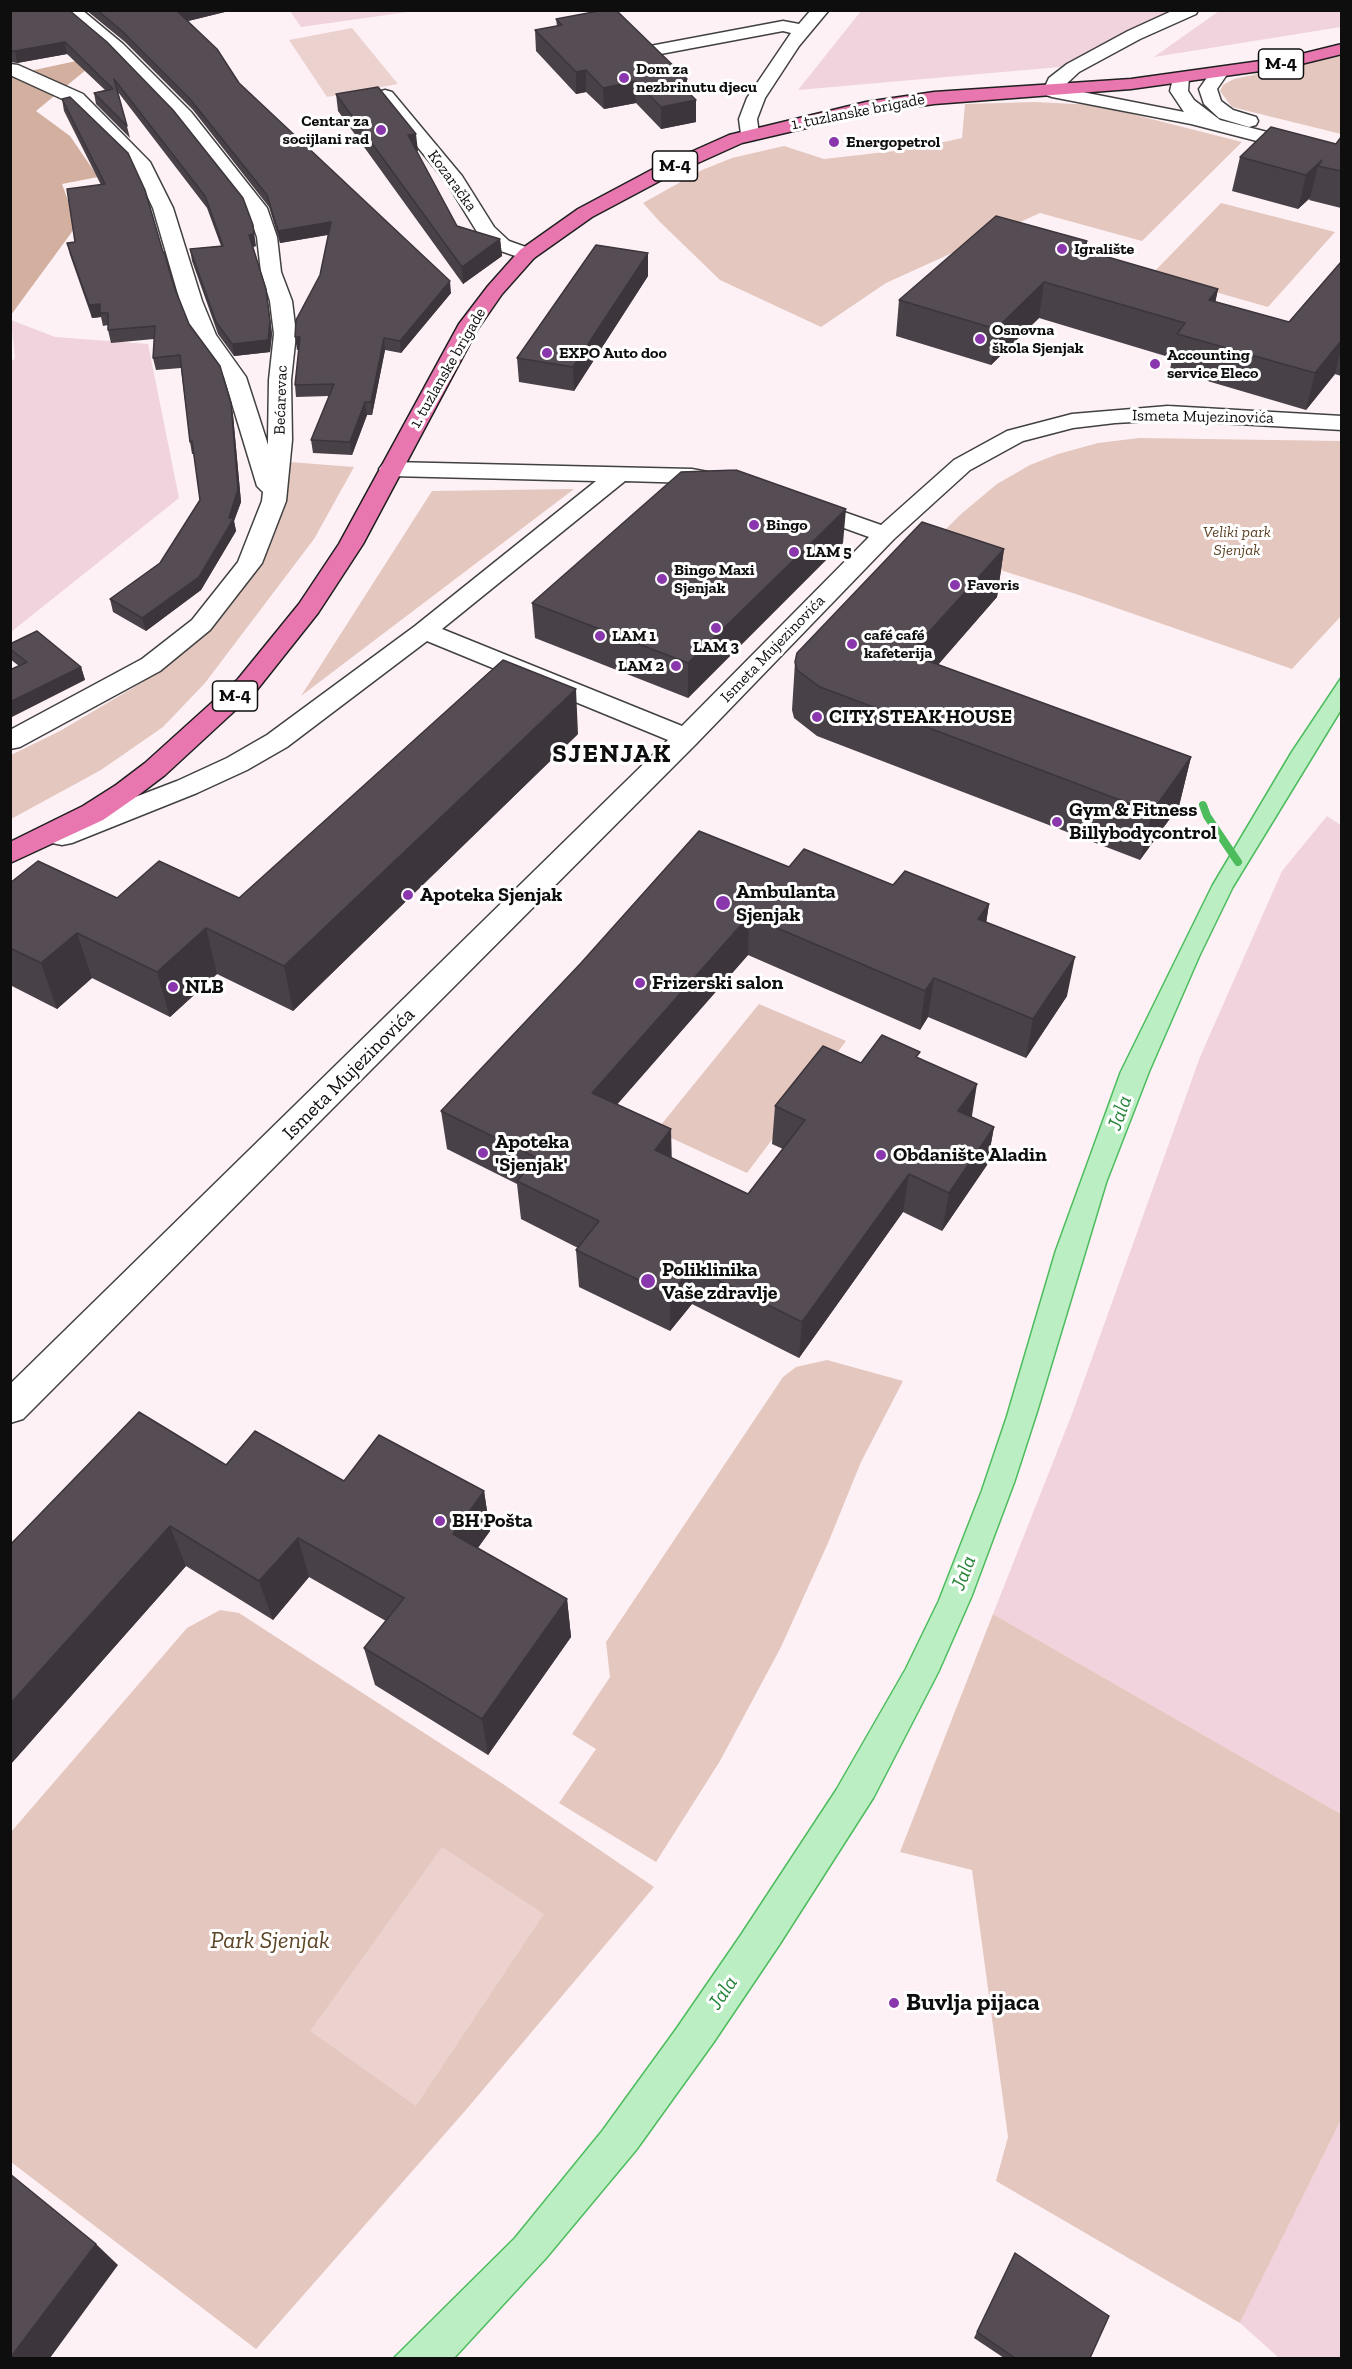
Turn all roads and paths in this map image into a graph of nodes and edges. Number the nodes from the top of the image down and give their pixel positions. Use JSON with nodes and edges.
{"nodes":[{"id":1,"x":68,"y":10,"type":"edge"},
{"id":2,"x":821,"y":10,"type":"edge"},
{"id":3,"x":1190,"y":10,"type":"edge"},
{"id":4,"x":802,"y":30,"type":"junction"},
{"id":5,"x":1341,"y":49,"type":"edge"},
{"id":6,"x":650,"y":51,"type":"edge"},
{"id":7,"x":12,"y":69,"type":"edge"},
{"id":8,"x":1219,"y":73,"type":"junction"},
{"id":9,"x":1180,"y":78,"type":"junction"},
{"id":10,"x":1052,"y":91,"type":"junction"},
{"id":11,"x":385,"y":96,"type":"edge"},
{"id":12,"x":1214,"y":125,"type":"junction"},
{"id":13,"x":750,"y":134,"type":"junction"},
{"id":14,"x":1341,"y":143,"type":"edge"},
{"id":15,"x":1341,"y":157,"type":"edge"},
{"id":16,"x":527,"y":254,"type":"junction"},
{"id":17,"x":1341,"y":423,"type":"edge"},
{"id":18,"x":392,"y":469,"type":"junction"},
{"id":19,"x":617,"y":476,"type":"junction"},
{"id":20,"x":747,"y":488,"type":"edge"},
{"id":21,"x":779,"y":498,"type":"edge"},
{"id":22,"x":274,"y":501,"type":"junction"},
{"id":23,"x":885,"y":534,"type":"junction"},
{"id":24,"x":424,"y":632,"type":"junction"},
{"id":25,"x":686,"y":738,"type":"junction"},
{"id":26,"x":10,"y":741,"type":"edge"},
{"id":27,"x":10,"y":855,"type":"edge"},
{"id":28,"x":10,"y":1408,"type":"edge"}],
"edges":[{"from":1,"to":22,"type":"street","name":"Bećarevac"},
{"from":2,"to":4,"type":"street"},
{"from":3,"to":10,"type":"street"},
{"from":4,"to":6,"type":"street"},
{"from":4,"to":13,"type":"street"},
{"from":5,"to":8,"type":"main road","name":"1. tuzlanske brigade","number":"M-4"},
{"from":7,"to":22,"type":"street"},
{"from":8,"to":9,"type":"main road","name":"1. tuzlanske brigade","number":"M-4"},
{"from":8,"to":14,"type":"street"},
{"from":9,"to":10,"type":"main road","name":"1. tuzlanske brigade","number":"M-4"},
{"from":9,"to":12,"type":"street"},
{"from":10,"to":12,"type":"street"},
{"from":10,"to":13,"type":"main road","name":"1. tuzlanske brigade","number":"M-4"},
{"from":11,"to":16,"type":"street","name":"Kozaračka"},
{"from":12,"to":15,"type":"street"},
{"from":13,"to":16,"type":"main road","name":"1. tuzlanske brigade","number":"M-4"},
{"from":16,"to":18,"type":"main road","name":"1. tuzlanske brigade","number":"M-4"},
{"from":17,"to":23,"type":"street","name":"Ismeta Mujezinovića"},
{"from":18,"to":19,"type":"street"},
{"from":18,"to":27,"type":"main road","name":"1. tuzlanske brigade","number":"M-4"},
{"from":19,"to":20,"type":"street"},
{"from":19,"to":24,"type":"street"},
{"from":21,"to":23,"type":"street"},
{"from":22,"to":26,"type":"street","name":"Bećarevac"},
{"from":23,"to":25,"type":"street","name":"Ismeta Mujezinovića"},
{"from":24,"to":25,"type":"street"},
{"from":24,"to":27,"type":"street"},
{"from":25,"to":28,"type":"street","name":"Ismeta Mujezinovića"}]}
